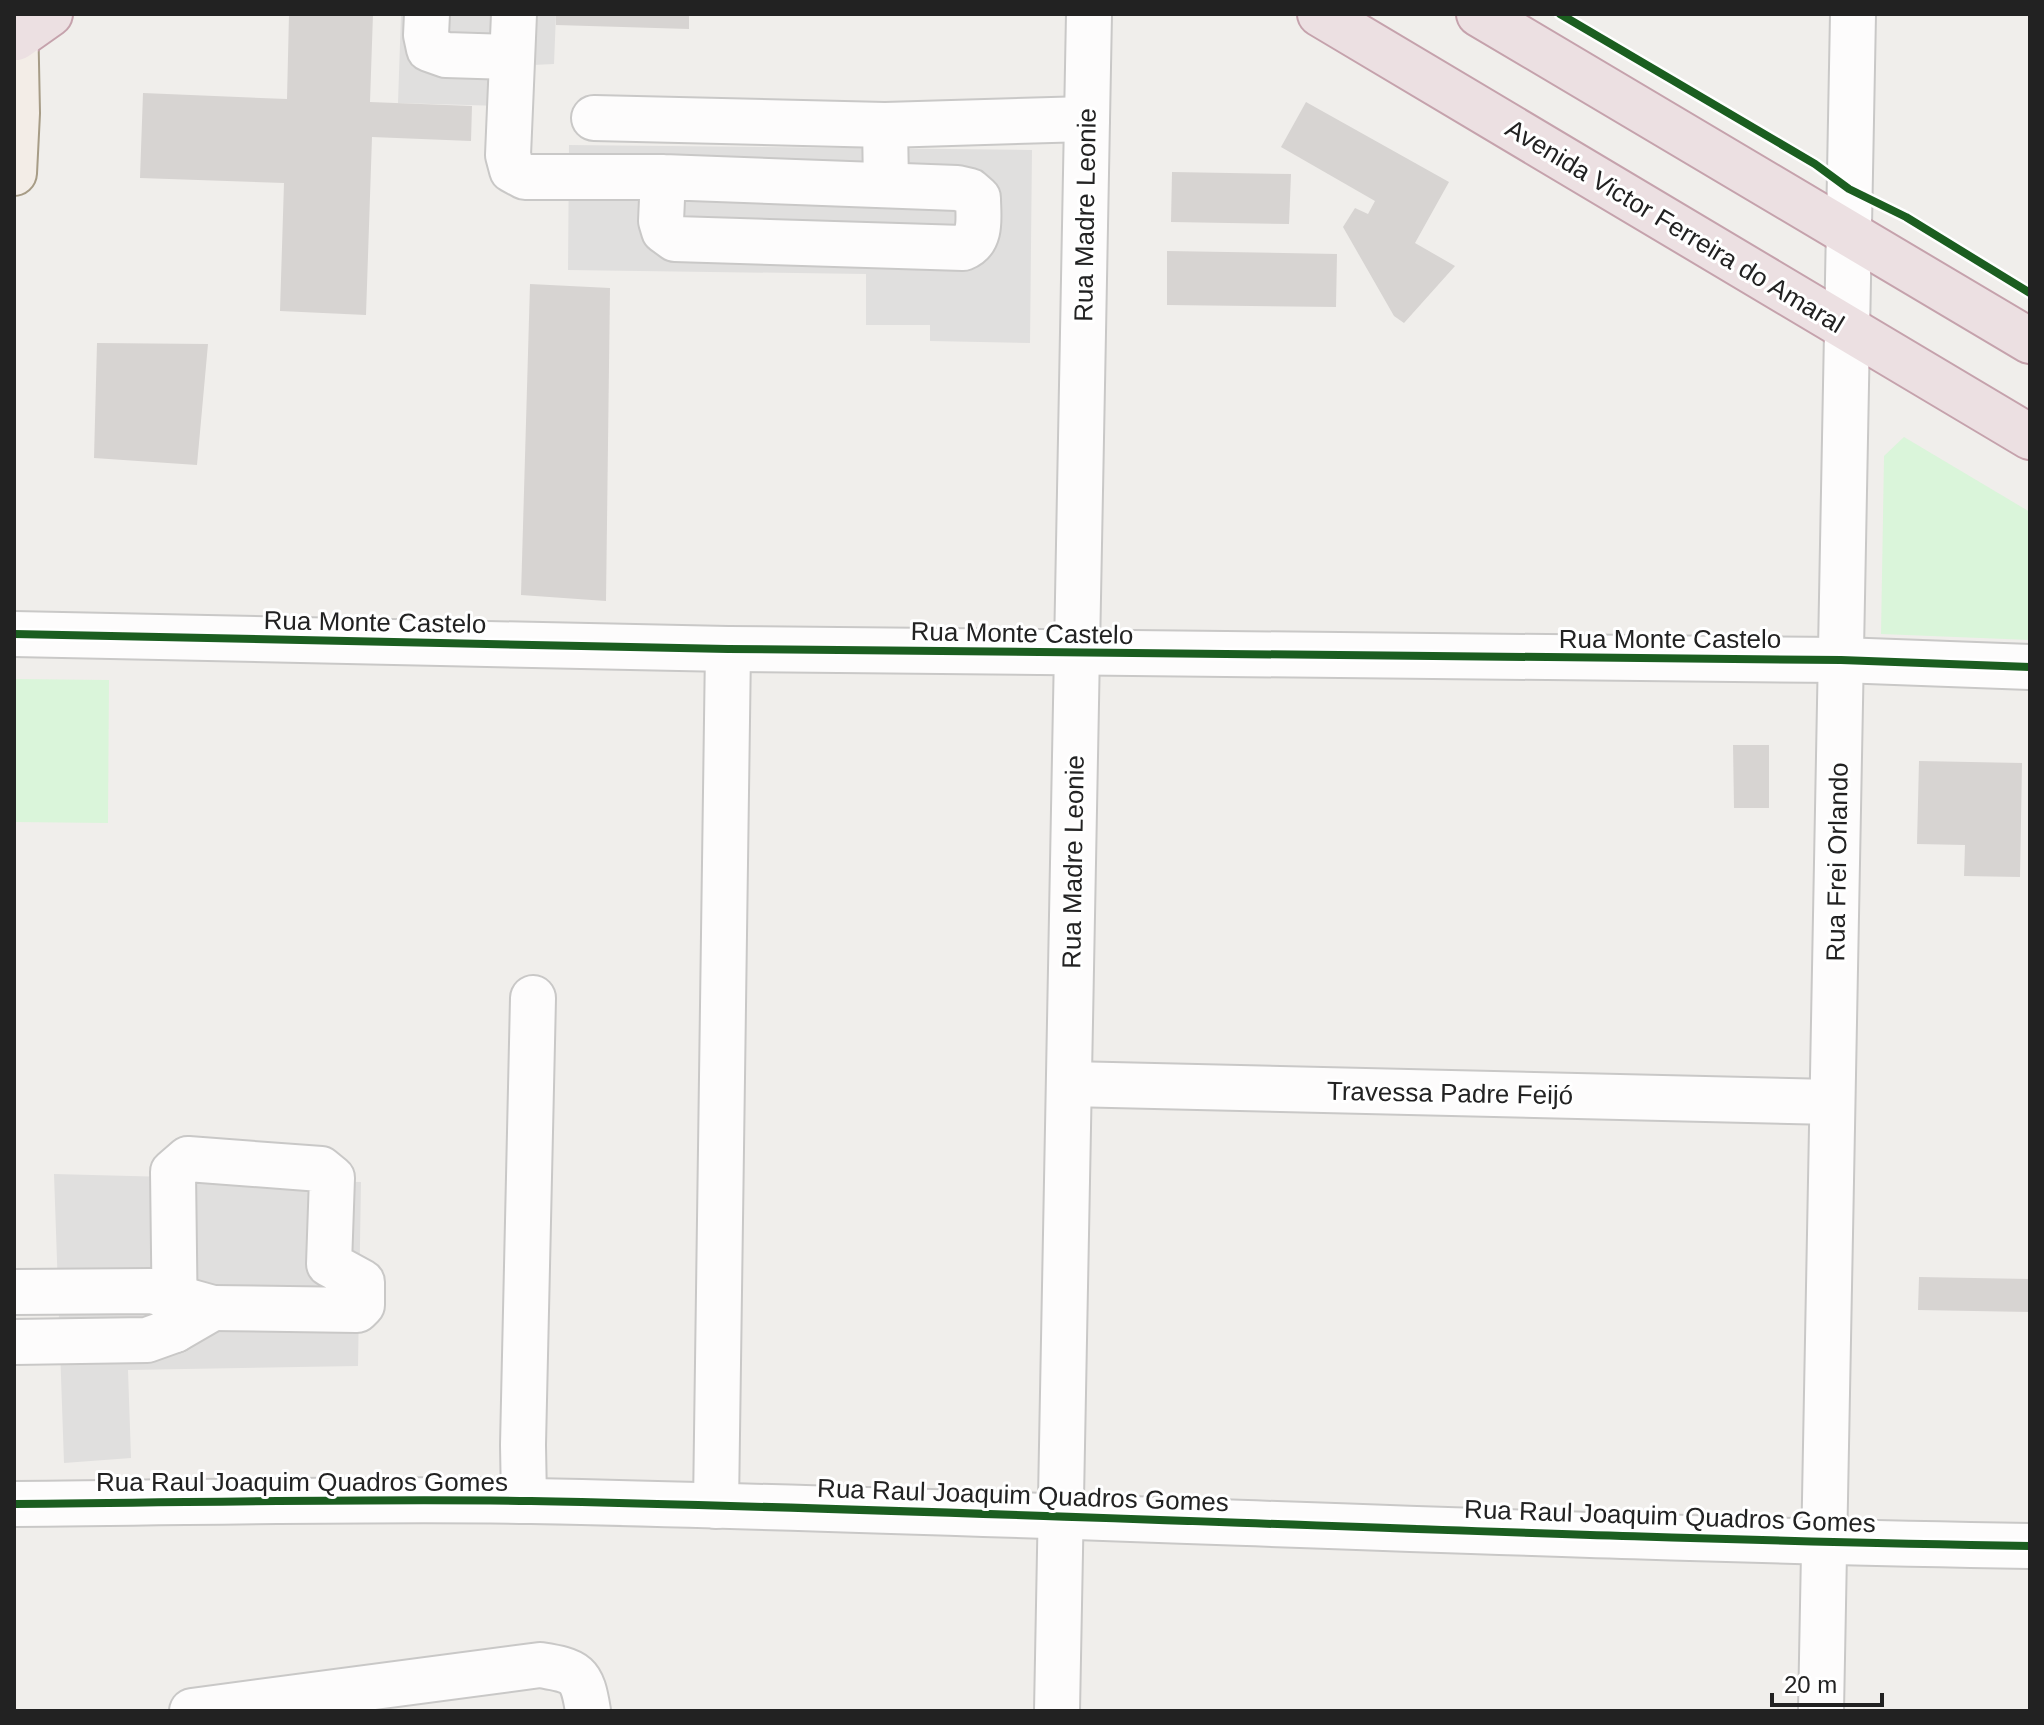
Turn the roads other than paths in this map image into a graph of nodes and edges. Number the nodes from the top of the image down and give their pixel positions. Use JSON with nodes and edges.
{"nodes":[{"id":1,"x":427,"y":14,"type":"edge"},
{"id":2,"x":514,"y":14,"type":"edge"},
{"id":3,"x":1089,"y":14,"type":"edge"},
{"id":4,"x":1320,"y":14,"type":"edge"},
{"id":5,"x":1479,"y":14,"type":"edge"},
{"id":6,"x":1853,"y":14,"type":"edge"},
{"id":7,"x":24,"y":26,"type":"edge"},
{"id":8,"x":511,"y":57,"type":"junction"},
{"id":9,"x":594,"y":118,"type":"dead end"},
{"id":10,"x":1087,"y":119,"type":"junction"},
{"id":11,"x":885,"y":125,"type":"junction"},
{"id":12,"x":14,"y":173,"type":"edge"},
{"id":13,"x":663,"y":177,"type":"junction"},
{"id":14,"x":886,"y":185,"type":"junction"},
{"id":15,"x":1849,"y":234,"type":"junction"},
{"id":16,"x":1847,"y":328,"type":"junction"},
{"id":17,"x":2030,"y":341,"type":"edge"},
{"id":18,"x":2030,"y":437,"type":"edge"},
{"id":19,"x":14,"y":634,"type":"edge"},
{"id":20,"x":728,"y":649,"type":"junction"},
{"id":21,"x":1077,"y":654,"type":"junction"},
{"id":22,"x":1841,"y":660,"type":"junction"},
{"id":23,"x":2030,"y":667,"type":"edge"},
{"id":24,"x":533,"y":998,"type":"dead end"},
{"id":25,"x":1069,"y":1084,"type":"junction"},
{"id":26,"x":1832,"y":1102,"type":"junction"},
{"id":27,"x":14,"y":1292,"type":"edge"},
{"id":28,"x":187,"y":1312,"type":"junction"},
{"id":29,"x":14,"y":1342,"type":"edge"},
{"id":30,"x":524,"y":1501,"type":"junction"},
{"id":31,"x":14,"y":1504,"type":"edge"},
{"id":32,"x":716,"y":1506,"type":"junction"},
{"id":33,"x":1060,"y":1514,"type":"junction"},
{"id":34,"x":1825,"y":1543,"type":"junction"},
{"id":35,"x":2030,"y":1546,"type":"edge"},
{"id":36,"x":192,"y":1711,"type":"edge"},
{"id":37,"x":588,"y":1711,"type":"edge"},
{"id":38,"x":1057,"y":1711,"type":"edge"},
{"id":39,"x":1821,"y":1711,"type":"edge"}],
"edges":[{"from":1,"to":8,"type":"street"},
{"from":2,"to":8,"type":"street"},
{"from":3,"to":10,"type":"street","name":"Rua Madre Leonie"},
{"from":4,"to":16,"type":"highway","name":"Avenida Victor Ferreira do Amaral"},
{"from":5,"to":15,"type":"highway"},
{"from":6,"to":15,"type":"street","name":"Rua Frei Orlando"},
{"from":7,"to":12,"type":"main road"},
{"from":8,"to":13,"type":"street"},
{"from":9,"to":11,"type":"street"},
{"from":10,"to":11,"type":"street"},
{"from":10,"to":21,"type":"street","name":"Rua Madre Leonie"},
{"from":11,"to":14,"type":"street"},
{"from":13,"to":14,"type":"street"},
{"from":13,"to":14,"type":"street"},
{"from":15,"to":16,"type":"street","name":"Rua Frei Orlando"},
{"from":15,"to":17,"type":"highway"},
{"from":16,"to":18,"type":"highway","name":"Avenida Victor Ferreira do Amaral"},
{"from":16,"to":22,"type":"street","name":"Rua Frei Orlando"},
{"from":19,"to":20,"type":"street","name":"Rua Monte Castelo"},
{"from":20,"to":21,"type":"street","name":"Rua Monte Castelo"},
{"from":20,"to":32,"type":"street"},
{"from":21,"to":22,"type":"street","name":"Rua Monte Castelo"},
{"from":21,"to":25,"type":"street","name":"Rua Madre Leonie"},
{"from":22,"to":23,"type":"street","name":"Rua Monte Castelo"},
{"from":22,"to":26,"type":"street","name":"Rua Frei Orlando"},
{"from":24,"to":30,"type":"street"},
{"from":25,"to":26,"type":"street","name":"Travessa Padre Feijó"},
{"from":25,"to":33,"type":"street","name":"Rua Madre Leonie"},
{"from":26,"to":34,"type":"street","name":"Rua Frei Orlando"},
{"from":27,"to":28,"type":"street"},
{"from":28,"to":28,"type":"street"},
{"from":28,"to":29,"type":"street"},
{"from":30,"to":31,"type":"street","name":"Rua Raul Joaquim Quadros Gomes"},
{"from":30,"to":32,"type":"street","name":"Rua Raul Joaquim Quadros Gomes"},
{"from":32,"to":33,"type":"street","name":"Rua Raul Joaquim Quadros Gomes"},
{"from":33,"to":34,"type":"street","name":"Rua Raul Joaquim Quadros Gomes"},
{"from":33,"to":38,"type":"street","name":"Rua Madre Leonie"},
{"from":34,"to":35,"type":"street","name":"Rua Raul Joaquim Quadros Gomes"},
{"from":34,"to":39,"type":"street","name":"Rua Frei Orlando"},
{"from":36,"to":37,"type":"street"}]}
